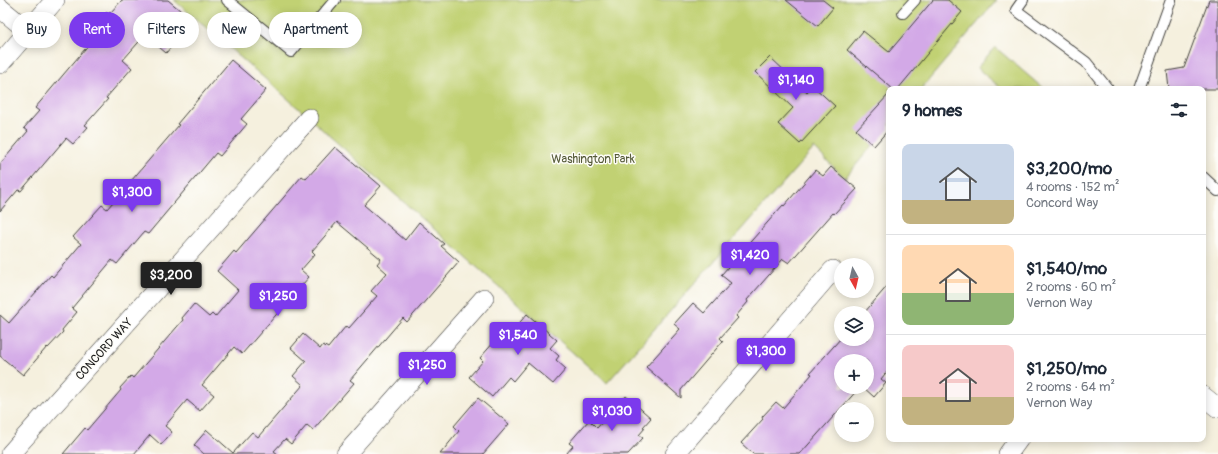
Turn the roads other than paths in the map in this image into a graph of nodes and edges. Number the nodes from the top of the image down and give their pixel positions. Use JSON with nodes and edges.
{"nodes":[{"id":1,"x":56,"y":0,"type":"edge"},
{"id":2,"x":227,"y":0,"type":"edge"},
{"id":3,"x":335,"y":0,"type":"edge"},
{"id":4,"x":915,"y":0,"type":"edge"},
{"id":5,"x":1024,"y":0,"type":"edge"},
{"id":6,"x":1171,"y":0,"type":"edge"},
{"id":7,"x":0,"y":8,"type":"edge"},
{"id":8,"x":46,"y":12,"type":"edge"},
{"id":9,"x":903,"y":13,"type":"dead end"},
{"id":10,"x":12,"y":18,"type":"edge"},
{"id":11,"x":14,"y":48,"type":"edge"},
{"id":12,"x":0,"y":64,"type":"edge"},
{"id":13,"x":1106,"y":86,"type":"edge"},
{"id":14,"x":1140,"y":86,"type":"edge"},
{"id":15,"x":309,"y":118,"type":"dead end"},
{"id":16,"x":1206,"y":180,"type":"edge"},
{"id":17,"x":1218,"y":191,"type":"edge"},
{"id":18,"x":833,"y":270,"type":"dead end"},
{"id":19,"x":484,"y":298,"type":"dead end"},
{"id":20,"x":1206,"y":398,"type":"edge"},
{"id":21,"x":1218,"y":408,"type":"edge"},
{"id":22,"x":1017,"y":442,"type":"edge"},
{"id":23,"x":10,"y":454,"type":"edge"},
{"id":24,"x":346,"y":454,"type":"edge"},
{"id":25,"x":675,"y":454,"type":"edge"},
{"id":26,"x":1008,"y":454,"type":"edge"}],
"edges":[{"from":1,"to":8,"type":"street"},
{"from":2,"to":3,"type":"lane"},
{"from":4,"to":9,"type":"lane"},
{"from":5,"to":13,"type":"lane"},
{"from":6,"to":14,"type":"lane"},
{"from":7,"to":10,"type":"street"},
{"from":11,"to":12,"type":"street"},
{"from":15,"to":23,"type":"street","name":"CONCORD WAY"},
{"from":16,"to":17,"type":"lane"},
{"from":18,"to":25,"type":"street"},
{"from":19,"to":24,"type":"street"},
{"from":20,"to":21,"type":"street"},
{"from":22,"to":26,"type":"street"}]}
